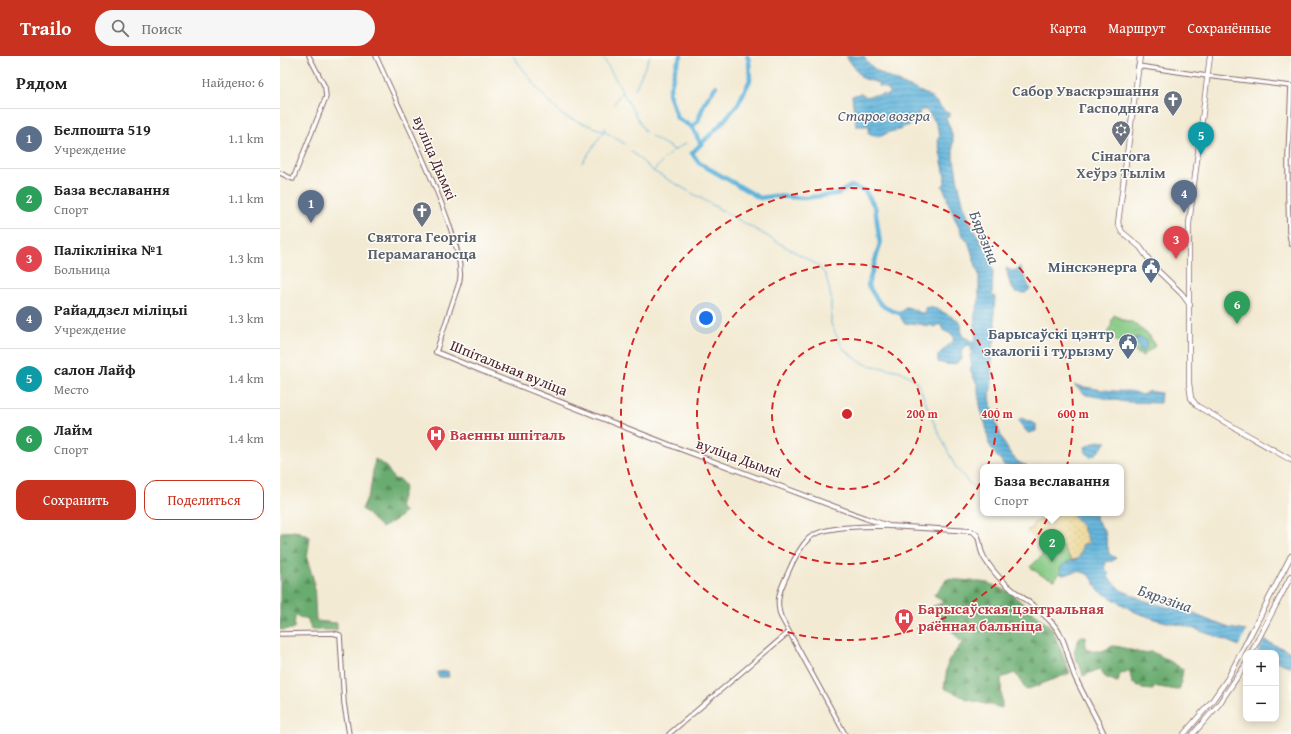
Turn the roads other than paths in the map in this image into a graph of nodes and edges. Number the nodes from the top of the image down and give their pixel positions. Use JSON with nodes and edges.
{"nodes":[{"id":1,"x":309,"y":56,"type":"edge"},
{"id":2,"x":376,"y":56,"type":"edge"},
{"id":3,"x":1140,"y":56,"type":"edge"},
{"id":4,"x":1210,"y":56,"type":"edge"},
{"id":5,"x":1138,"y":66,"type":"junction"},
{"id":6,"x":1207,"y":76,"type":"junction"},
{"id":7,"x":1291,"y":86,"type":"edge"},
{"id":8,"x":280,"y":173,"type":"edge"},
{"id":9,"x":1291,"y":244,"type":"edge"},
{"id":10,"x":460,"y":274,"type":"joint"},
{"id":11,"x":1190,"y":289,"type":"junction"},
{"id":12,"x":1182,"y":294,"type":"junction"},
{"id":13,"x":1190,"y":305,"type":"junction"},
{"id":14,"x":436,"y":352,"type":"joint"},
{"id":15,"x":606,"y":419,"type":"joint"},
{"id":16,"x":1291,"y":460,"type":"edge"},
{"id":17,"x":864,"y":518,"type":"junction"},
{"id":18,"x":889,"y":526,"type":"junction"},
{"id":19,"x":864,"y":527,"type":"junction"},
{"id":20,"x":1291,"y":556,"type":"edge"},
{"id":21,"x":1291,"y":576,"type":"edge"},
{"id":22,"x":789,"y":632,"type":"junction"},
{"id":23,"x":280,"y":634,"type":"edge"},
{"id":24,"x":1253,"y":650,"type":"edge"},
{"id":25,"x":1243,"y":669,"type":"edge"},
{"id":26,"x":349,"y":734,"type":"edge"},
{"id":27,"x":669,"y":734,"type":"edge"},
{"id":28,"x":845,"y":734,"type":"edge"},
{"id":29,"x":1104,"y":734,"type":"edge"},
{"id":30,"x":1184,"y":734,"type":"edge"},
{"id":31,"x":1193,"y":734,"type":"edge"}],
"edges":[{"from":1,"to":8,"type":"street"},
{"from":2,"to":10,"type":"street","name":"вуліца Дымкі"},
{"from":3,"to":5,"type":"main road"},
{"from":4,"to":6,"type":"main road"},
{"from":5,"to":6,"type":"street"},
{"from":5,"to":12,"type":"main road"},
{"from":6,"to":7,"type":"street"},
{"from":6,"to":11,"type":"main road"},
{"from":7,"to":9,"type":"street"},
{"from":10,"to":14,"type":"street","name":"Шпітальная вуліца"},
{"from":11,"to":12,"type":"main road"},
{"from":11,"to":13,"type":"main road"},
{"from":12,"to":13,"type":"main road"},
{"from":13,"to":16,"type":"main road"},
{"from":14,"to":15,"type":"main road","name":"Шпітальная вуліца"},
{"from":15,"to":17,"type":"main road","name":"вуліца Дымкі"},
{"from":17,"to":18,"type":"main road","name":"вуліца Дымкі"},
{"from":17,"to":19,"type":"street"},
{"from":18,"to":19,"type":"street"},
{"from":18,"to":29,"type":"main road","name":"вуліца Дымкі"},
{"from":19,"to":22,"type":"street"},
{"from":20,"to":30,"type":"main road"},
{"from":21,"to":24,"type":"main road"},
{"from":22,"to":27,"type":"street"},
{"from":22,"to":28,"type":"street"},
{"from":23,"to":26,"type":"street"},
{"from":25,"to":31,"type":"main road"}]}
